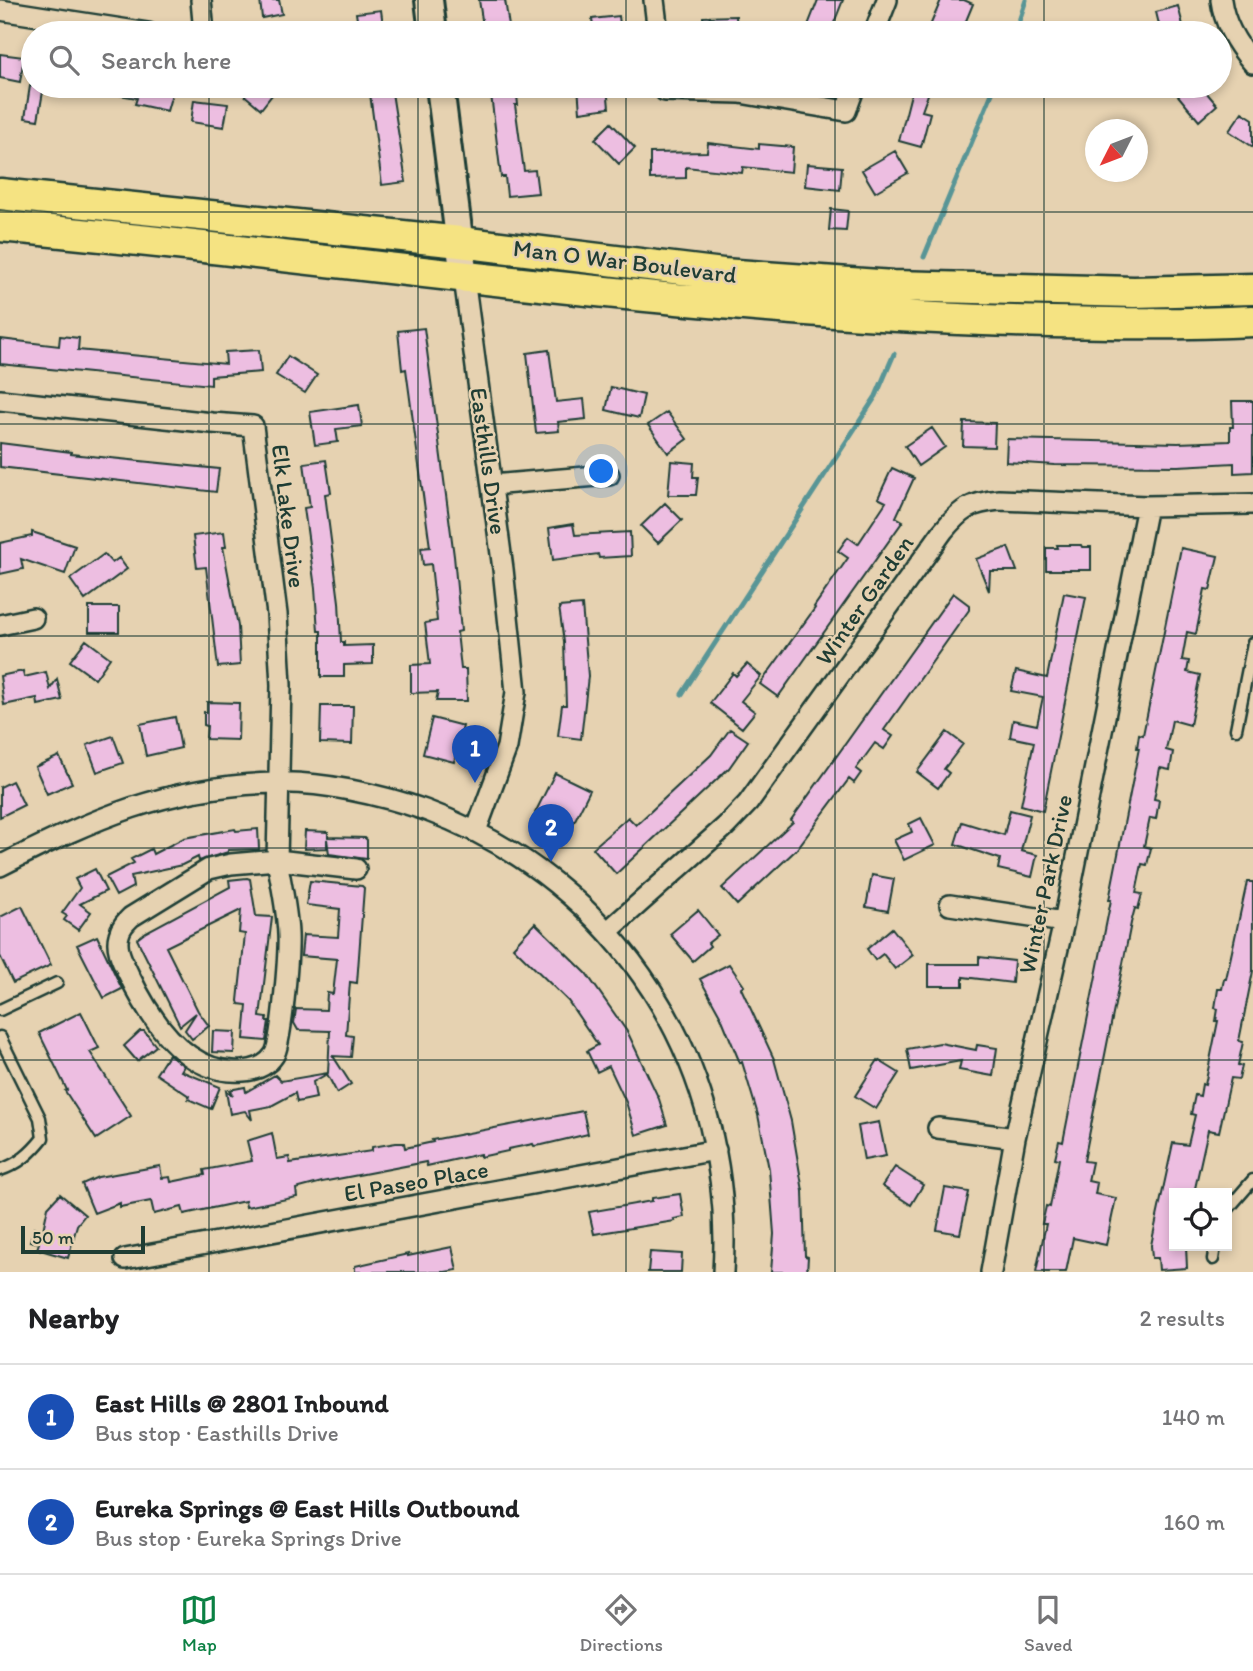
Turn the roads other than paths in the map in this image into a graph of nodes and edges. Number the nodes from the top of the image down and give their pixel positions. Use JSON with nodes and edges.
{"nodes":[{"id":1,"x":201,"y":0,"type":"edge"},
{"id":2,"x":429,"y":0,"type":"edge"},
{"id":3,"x":654,"y":0,"type":"edge"},
{"id":4,"x":887,"y":0,"type":"edge"},
{"id":5,"x":1221,"y":0,"type":"edge"},
{"id":6,"x":0,"y":10,"type":"edge"},
{"id":7,"x":71,"y":21,"type":"edge"},
{"id":8,"x":203,"y":21,"type":"edge"},
{"id":9,"x":432,"y":21,"type":"edge"},
{"id":10,"x":657,"y":21,"type":"edge"},
{"id":11,"x":879,"y":21,"type":"edge"},
{"id":12,"x":1228,"y":21,"type":"edge"},
{"id":13,"x":1232,"y":32,"type":"edge"},
{"id":14,"x":1253,"y":64,"type":"edge"},
{"id":15,"x":442,"y":98,"type":"edge"},
{"id":16,"x":769,"y":98,"type":"edge"},
{"id":17,"x":851,"y":98,"type":"edge"},
{"id":18,"x":0,"y":194,"type":"edge"},
{"id":19,"x":0,"y":226,"type":"edge"},
{"id":20,"x":460,"y":242,"type":"junction"},
{"id":21,"x":464,"y":278,"type":"junction"},
{"id":22,"x":1253,"y":289,"type":"edge"},
{"id":23,"x":1253,"y":321,"type":"edge"},
{"id":24,"x":0,"y":400,"type":"edge"},
{"id":25,"x":608,"y":475,"type":"dead end"},
{"id":26,"x":492,"y":485,"type":"junction"},
{"id":27,"x":1253,"y":504,"type":"edge"},
{"id":28,"x":1147,"y":506,"type":"junction"},
{"id":29,"x":33,"y":618,"type":"dead end"},
{"id":30,"x":0,"y":625,"type":"edge"},
{"id":31,"x":1253,"y":643,"type":"edge"},
{"id":32,"x":1249,"y":687,"type":"edge"},
{"id":33,"x":1236,"y":729,"type":"dead end"},
{"id":34,"x":278,"y":782,"type":"junction"},
{"id":35,"x":476,"y":831,"type":"junction"},
{"id":36,"x":277,"y":860,"type":"junction"},
{"id":37,"x":0,"y":866,"type":"edge"},
{"id":38,"x":356,"y":869,"type":"dead end"},
{"id":39,"x":950,"y":905,"type":"dead end"},
{"id":40,"x":1064,"y":922,"type":"junction"},
{"id":41,"x":607,"y":932,"type":"junction"},
{"id":42,"x":57,"y":983,"type":"dead end"},
{"id":43,"x":0,"y":1010,"type":"edge"},
{"id":44,"x":0,"y":1037,"type":"edge"},
{"id":45,"x":938,"y":1128,"type":"dead end"},
{"id":46,"x":1015,"y":1138,"type":"junction"},
{"id":47,"x":716,"y":1150,"type":"junction"},
{"id":48,"x":0,"y":1170,"type":"edge"},
{"id":49,"x":1253,"y":1180,"type":"edge"},
{"id":50,"x":1232,"y":1204,"type":"edge"},
{"id":51,"x":1214,"y":1251,"type":"edge"},
{"id":52,"x":125,"y":1259,"type":"dead end"},
{"id":53,"x":1213,"y":1259,"type":"dead end"},
{"id":54,"x":723,"y":1272,"type":"edge"},
{"id":55,"x":991,"y":1272,"type":"edge"}],
"edges":[{"from":1,"to":8,"type":"street"},
{"from":2,"to":9,"type":"street"},
{"from":3,"to":10,"type":"street"},
{"from":4,"to":11,"type":"street"},
{"from":5,"to":12,"type":"street"},
{"from":6,"to":7,"type":"street"},
{"from":13,"to":14,"type":"street"},
{"from":15,"to":20,"type":"street","name":"Easthills Drive"},
{"from":16,"to":17,"type":"street"},
{"from":18,"to":20,"type":"main road","name":"Man O War Boulevard"},
{"from":19,"to":21,"type":"main road","name":"Man O War Boulevard"},
{"from":20,"to":21,"type":"street","name":"Easthills Drive"},
{"from":20,"to":22,"type":"main road","name":"Man O War Boulevard"},
{"from":21,"to":23,"type":"main road","name":"Man O War Boulevard"},
{"from":21,"to":26,"type":"street","name":"Easthills Drive"},
{"from":24,"to":34,"type":"street","name":"Elk Lake Drive"},
{"from":25,"to":26,"type":"street"},
{"from":26,"to":35,"type":"street","name":"Easthills Drive"},
{"from":27,"to":28,"type":"street","name":"Winter Garden"},
{"from":28,"to":40,"type":"street","name":"Winter Park Drive"},
{"from":28,"to":41,"type":"street","name":"Winter Garden"},
{"from":29,"to":30,"type":"street"},
{"from":31,"to":32,"type":"lane"},
{"from":32,"to":33,"type":"lane"},
{"from":34,"to":35,"type":"street"},
{"from":34,"to":36,"type":"street"},
{"from":34,"to":37,"type":"street"},
{"from":35,"to":41,"type":"street"},
{"from":36,"to":36,"type":"street"},
{"from":36,"to":38,"type":"street"},
{"from":39,"to":40,"type":"street"},
{"from":40,"to":46,"type":"street","name":"Winter Park Drive"},
{"from":41,"to":47,"type":"street"},
{"from":42,"to":43,"type":"lane"},
{"from":44,"to":48,"type":"lane"},
{"from":45,"to":46,"type":"street"},
{"from":46,"to":55,"type":"street","name":"Winter Park Drive"},
{"from":47,"to":52,"type":"street","name":"El Paseo Place"},
{"from":47,"to":54,"type":"street"},
{"from":49,"to":50,"type":"lane"},
{"from":51,"to":53,"type":"lane"}]}
